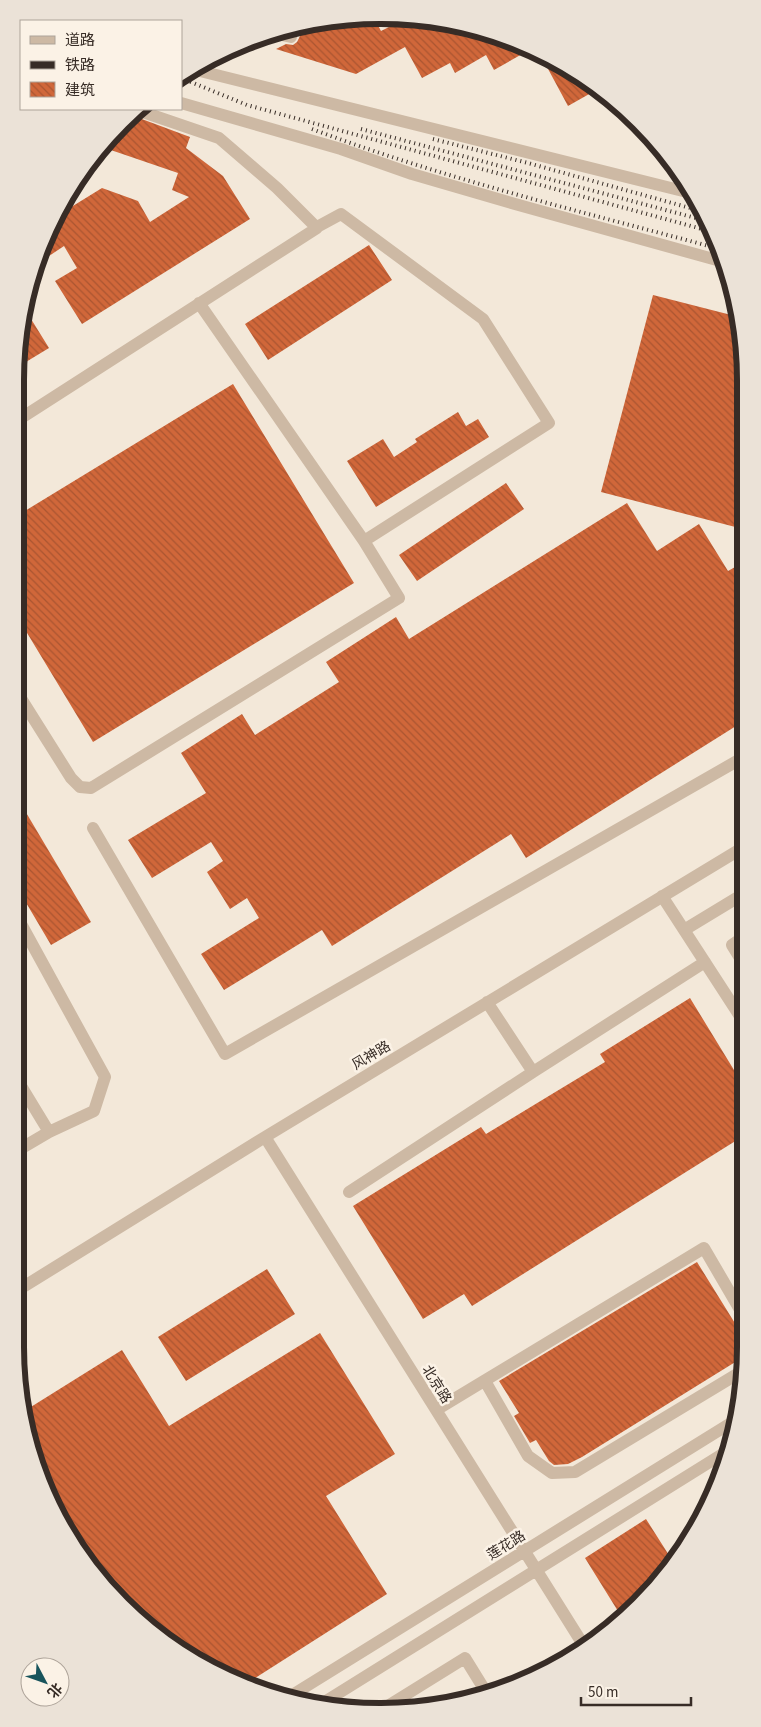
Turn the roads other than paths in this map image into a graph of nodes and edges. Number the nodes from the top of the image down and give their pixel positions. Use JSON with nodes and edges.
{"nodes":[{"id":1,"x":287,"y":36,"type":"edge"},
{"id":2,"x":291,"y":37,"type":"dead end"},
{"id":3,"x":203,"y":72,"type":"edge"},
{"id":4,"x":182,"y":103,"type":"edge"},
{"id":5,"x":144,"y":113,"type":"edge"},
{"id":6,"x":682,"y":191,"type":"edge"},
{"id":7,"x":317,"y":227,"type":"junction"},
{"id":8,"x":716,"y":260,"type":"edge"},
{"id":9,"x":200,"y":303,"type":"junction"},
{"id":10,"x":24,"y":416,"type":"edge"},
{"id":11,"x":364,"y":541,"type":"junction"},
{"id":12,"x":24,"y":703,"type":"edge"},
{"id":13,"x":737,"y":761,"type":"edge"},
{"id":14,"x":93,"y":828,"type":"dead end"},
{"id":15,"x":737,"y":851,"type":"edge"},
{"id":16,"x":662,"y":896,"type":"junction"},
{"id":17,"x":737,"y":898,"type":"edge"},
{"id":18,"x":24,"y":928,"type":"edge"},
{"id":19,"x":684,"y":930,"type":"junction"},
{"id":20,"x":737,"y":942,"type":"edge"},
{"id":21,"x":737,"y":953,"type":"edge"},
{"id":22,"x":705,"y":962,"type":"junction"},
{"id":23,"x":487,"y":1002,"type":"junction"},
{"id":24,"x":737,"y":1012,"type":"edge"},
{"id":25,"x":533,"y":1072,"type":"junction"},
{"id":26,"x":24,"y":1091,"type":"edge"},
{"id":27,"x":49,"y":1132,"type":"junction"},
{"id":28,"x":265,"y":1137,"type":"junction"},
{"id":29,"x":24,"y":1147,"type":"edge"},
{"id":30,"x":349,"y":1192,"type":"dead end"},
{"id":31,"x":24,"y":1286,"type":"edge"},
{"id":32,"x":737,"y":1305,"type":"edge"},
{"id":33,"x":736,"y":1375,"type":"edge"},
{"id":34,"x":485,"y":1381,"type":"junction"},
{"id":35,"x":436,"y":1410,"type":"junction"},
{"id":36,"x":728,"y":1425,"type":"edge"},
{"id":37,"x":720,"y":1456,"type":"edge"},
{"id":38,"x":524,"y":1551,"type":"junction"},
{"id":39,"x":536,"y":1569,"type":"junction"},
{"id":40,"x":581,"y":1641,"type":"edge"},
{"id":41,"x":483,"y":1688,"type":"edge"},
{"id":42,"x":296,"y":1693,"type":"edge"},
{"id":43,"x":329,"y":1699,"type":"edge"},
{"id":44,"x":393,"y":1702,"type":"edge"}],
"edges":[{"from":1,"to":2,"type":"street"},
{"from":3,"to":6,"type":"street"},
{"from":4,"to":8,"type":"street"},
{"from":5,"to":7,"type":"street"},
{"from":7,"to":9,"type":"street"},
{"from":7,"to":11,"type":"street"},
{"from":9,"to":10,"type":"street"},
{"from":9,"to":11,"type":"street"},
{"from":11,"to":12,"type":"street"},
{"from":13,"to":14,"type":"street"},
{"from":15,"to":16,"type":"street","name":"风神路"},
{"from":16,"to":19,"type":"street"},
{"from":16,"to":23,"type":"street","name":"风神路"},
{"from":17,"to":19,"type":"street"},
{"from":18,"to":27,"type":"street"},
{"from":19,"to":22,"type":"street"},
{"from":20,"to":21,"type":"street"},
{"from":22,"to":24,"type":"street"},
{"from":22,"to":25,"type":"street"},
{"from":23,"to":25,"type":"street"},
{"from":23,"to":28,"type":"street","name":"风神路"},
{"from":25,"to":30,"type":"street"},
{"from":26,"to":27,"type":"street"},
{"from":27,"to":29,"type":"street"},
{"from":28,"to":31,"type":"street","name":"风神路"},
{"from":28,"to":35,"type":"street","name":"北京路"},
{"from":32,"to":34,"type":"street"},
{"from":33,"to":34,"type":"street"},
{"from":34,"to":35,"type":"street"},
{"from":35,"to":38,"type":"street","name":"北京路"},
{"from":36,"to":38,"type":"street","name":"莲花路"},
{"from":37,"to":39,"type":"street"},
{"from":38,"to":39,"type":"street","name":"北京路"},
{"from":38,"to":42,"type":"street","name":"莲花路"},
{"from":39,"to":40,"type":"street","name":"北京路"},
{"from":39,"to":43,"type":"street"},
{"from":41,"to":44,"type":"street"}]}
